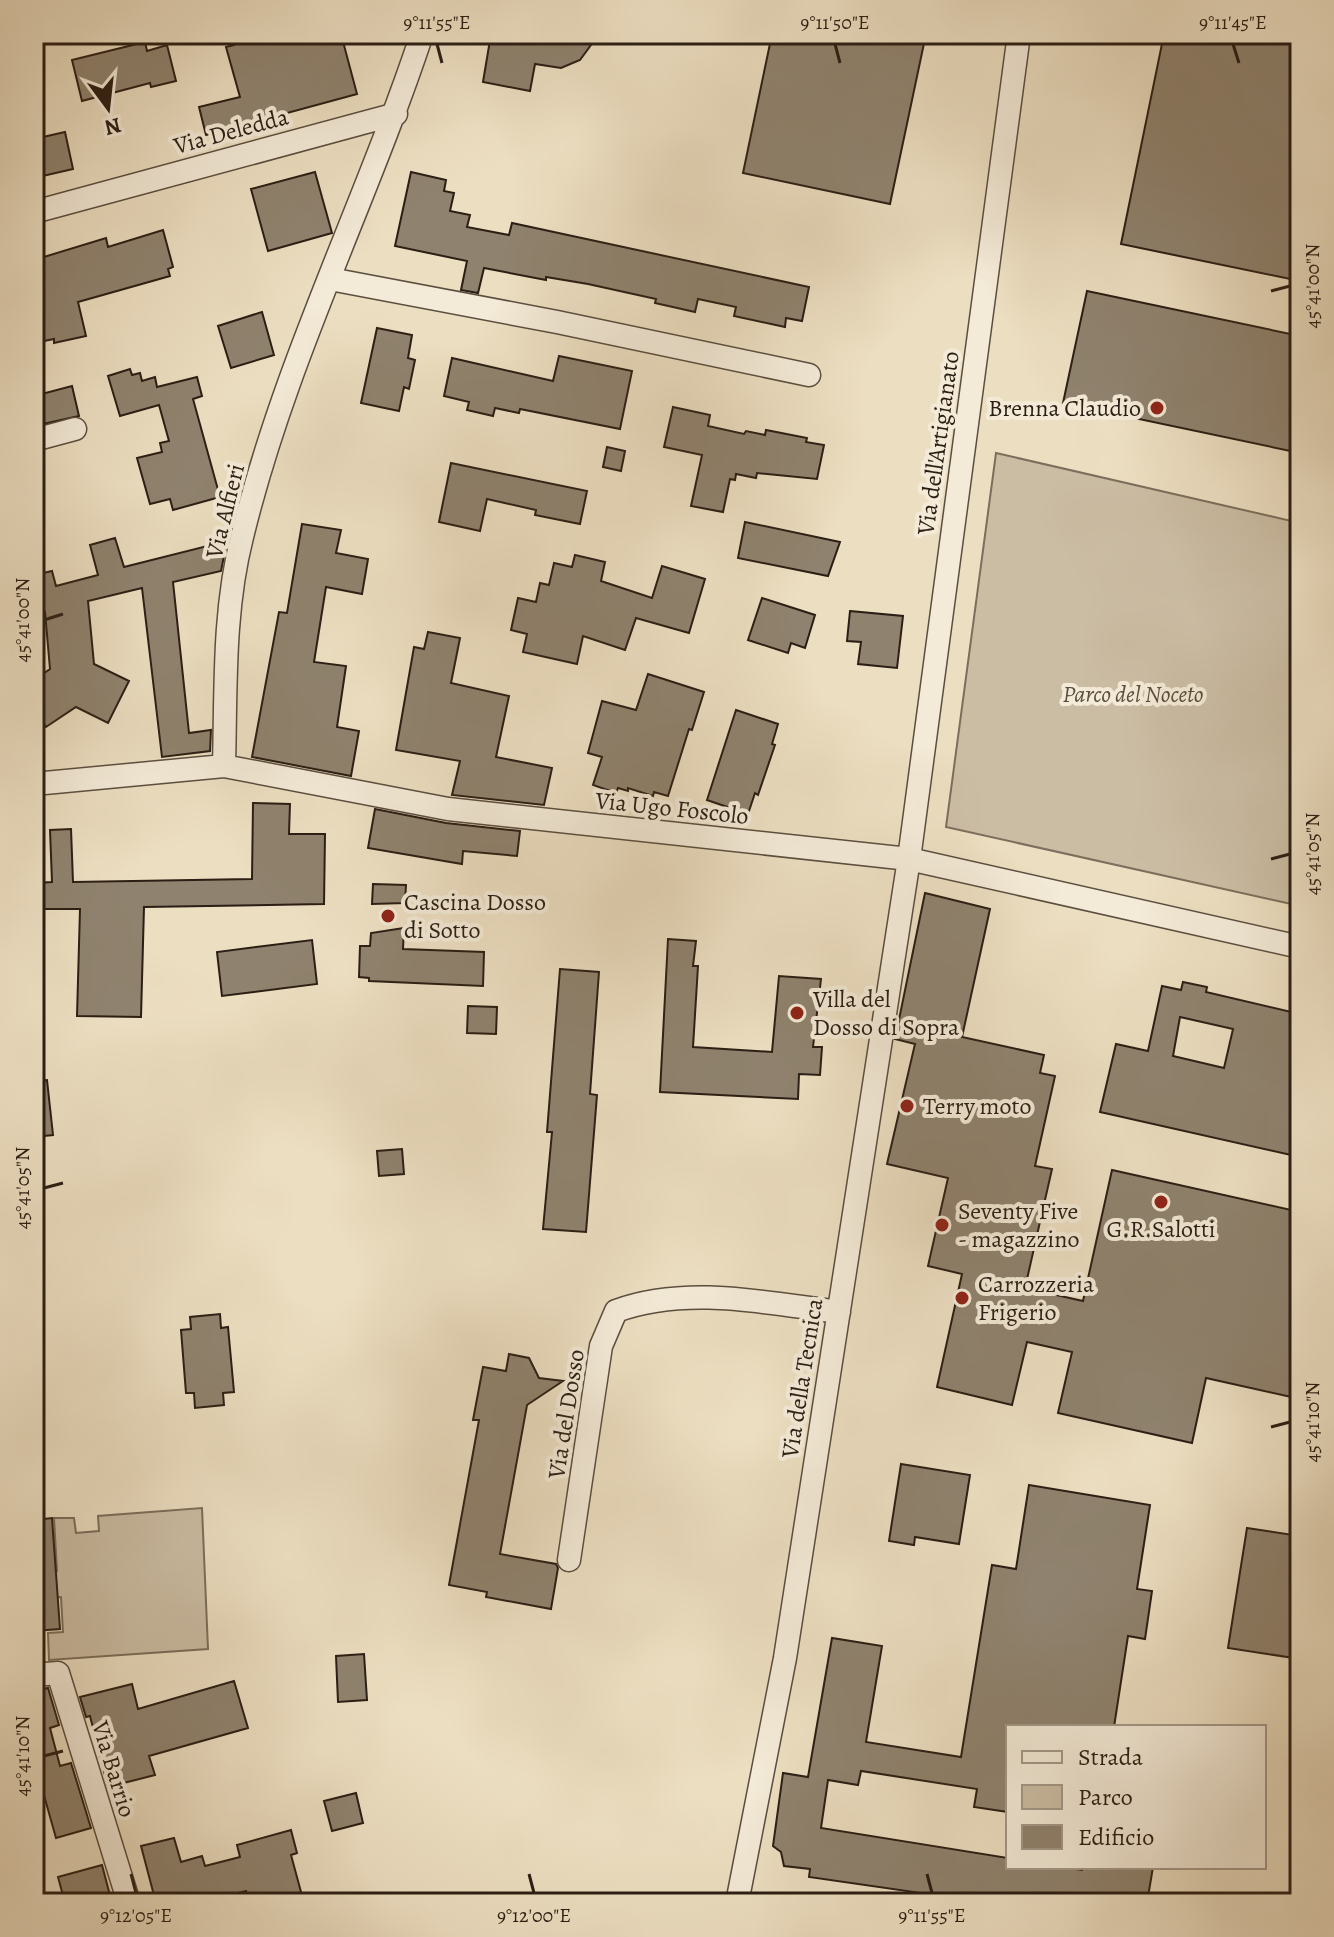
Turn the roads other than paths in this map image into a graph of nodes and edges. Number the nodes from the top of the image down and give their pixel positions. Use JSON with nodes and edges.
{"nodes":[{"id":1,"x":422,"y":34,"type":"edge"},
{"id":2,"x":1019,"y":34,"type":"edge"},
{"id":3,"x":396,"y":114,"type":"junction"},
{"id":4,"x":34,"y":212,"type":"edge"},
{"id":5,"x":330,"y":279,"type":"junction"},
{"id":6,"x":809,"y":375,"type":"dead end"},
{"id":7,"x":75,"y":429,"type":"dead end"},
{"id":8,"x":34,"y":440,"type":"edge"},
{"id":9,"x":224,"y":766,"type":"junction"},
{"id":10,"x":34,"y":784,"type":"edge"},
{"id":11,"x":909,"y":859,"type":"junction"},
{"id":12,"x":1300,"y":947,"type":"edge"},
{"id":13,"x":839,"y":1312,"type":"junction"},
{"id":14,"x":569,"y":1560,"type":"dead end"},
{"id":15,"x":34,"y":1675,"type":"edge"},
{"id":16,"x":129,"y":1903,"type":"edge"},
{"id":17,"x":737,"y":1903,"type":"edge"}],
"edges":[{"from":1,"to":3,"type":"street","name":"Via Alfieri"},
{"from":2,"to":11,"type":"street","name":"Via dell'Artigianato"},
{"from":3,"to":4,"type":"street","name":"Via Deledda"},
{"from":3,"to":5,"type":"street","name":"Via Alfieri"},
{"from":5,"to":6,"type":"street"},
{"from":5,"to":9,"type":"street","name":"Via Alfieri"},
{"from":7,"to":8,"type":"street"},
{"from":9,"to":10,"type":"street","name":"Via Ugo Foscolo"},
{"from":9,"to":11,"type":"street","name":"Via Ugo Foscolo"},
{"from":11,"to":12,"type":"street","name":"Via Ugo Foscolo"},
{"from":11,"to":13,"type":"street","name":"Via della Tecnica"},
{"from":13,"to":14,"type":"street","name":"Via del Dosso"},
{"from":13,"to":17,"type":"street","name":"Via della Tecnica"},
{"from":15,"to":16,"type":"street","name":"Via Barrio"}]}
